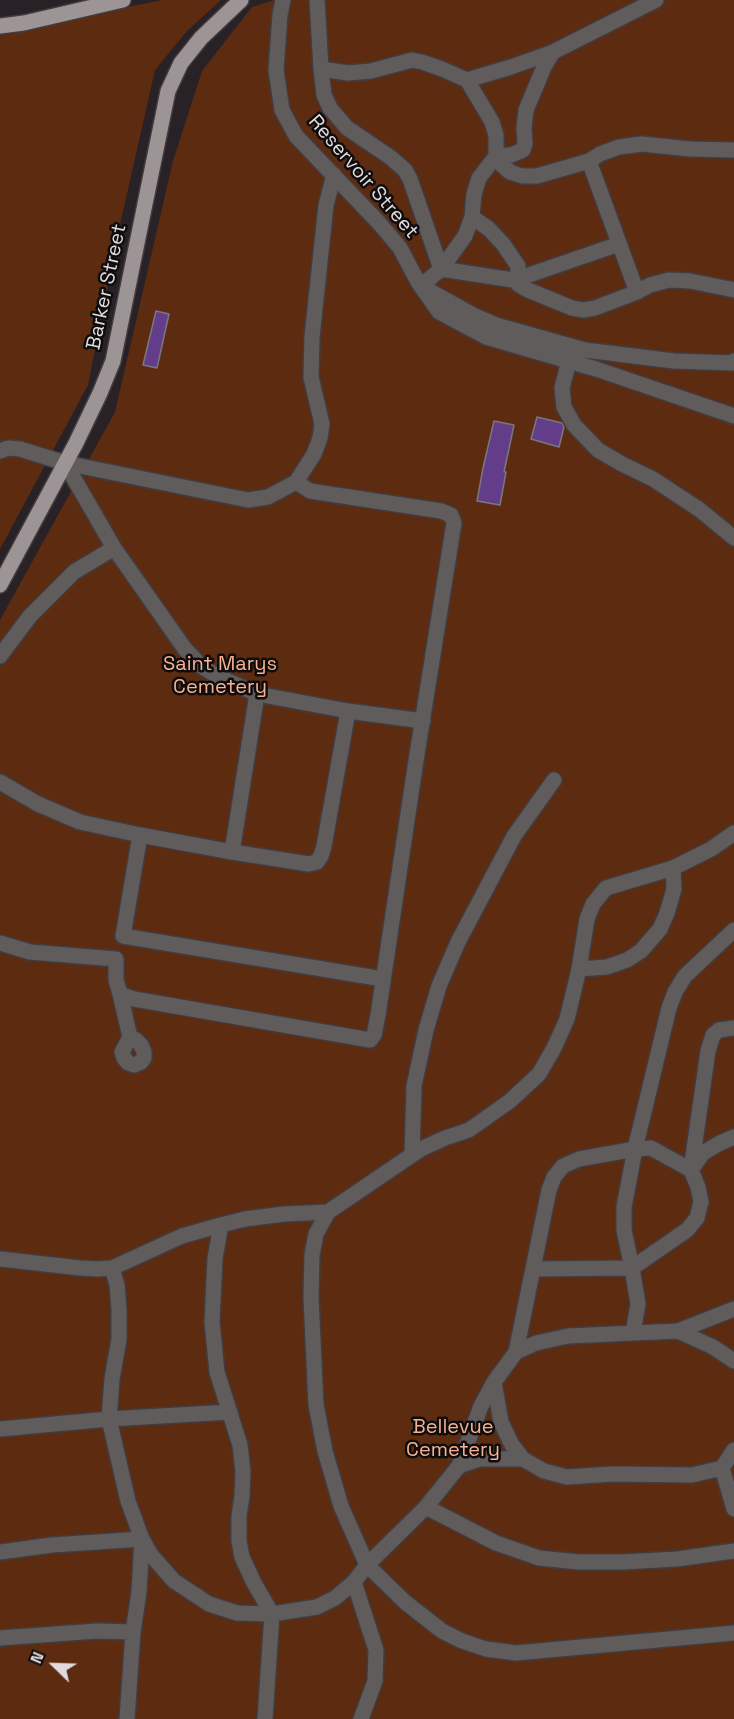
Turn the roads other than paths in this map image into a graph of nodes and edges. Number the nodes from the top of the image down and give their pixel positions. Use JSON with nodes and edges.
{"nodes":[{"id":1,"x":123,"y":0,"type":"edge"},
{"id":2,"x":241,"y":0,"type":"edge"},
{"id":3,"x":283,"y":0,"type":"edge"},
{"id":4,"x":317,"y":0,"type":"edge"},
{"id":5,"x":656,"y":0,"type":"edge"},
{"id":6,"x":0,"y":26,"type":"edge"},
{"id":7,"x":553,"y":52,"type":"junction"},
{"id":8,"x":321,"y":69,"type":"junction"},
{"id":9,"x":467,"y":80,"type":"junction"},
{"id":10,"x":734,"y":150,"type":"edge"},
{"id":11,"x":496,"y":156,"type":"junction"},
{"id":12,"x":589,"y":161,"type":"junction"},
{"id":13,"x":334,"y":176,"type":"junction"},
{"id":14,"x":472,"y":217,"type":"junction"},
{"id":15,"x":619,"y":244,"type":"junction"},
{"id":16,"x":441,"y":269,"type":"junction"},
{"id":17,"x":518,"y":276,"type":"junction"},
{"id":18,"x":421,"y":286,"type":"junction"},
{"id":19,"x":734,"y":290,"type":"edge"},
{"id":20,"x":637,"y":292,"type":"junction"},
{"id":21,"x":569,"y":361,"type":"junction"},
{"id":22,"x":734,"y":362,"type":"edge"},
{"id":23,"x":734,"y":416,"type":"edge"},
{"id":24,"x":0,"y":451,"type":"edge"},
{"id":25,"x":65,"y":463,"type":"junction"},
{"id":26,"x":296,"y":482,"type":"junction"},
{"id":27,"x":734,"y":538,"type":"edge"},
{"id":28,"x":114,"y":548,"type":"junction"},
{"id":29,"x":0,"y":585,"type":"edge"},
{"id":30,"x":0,"y":656,"type":"edge"},
{"id":31,"x":257,"y":694,"type":"junction"},
{"id":32,"x":348,"y":711,"type":"junction"},
{"id":33,"x":423,"y":721,"type":"junction"},
{"id":34,"x":554,"y":780,"type":"dead end"},
{"id":35,"x":0,"y":782,"type":"edge"},
{"id":36,"x":734,"y":833,"type":"edge"},
{"id":37,"x":140,"y":835,"type":"junction"},
{"id":38,"x":232,"y":852,"type":"junction"},
{"id":39,"x":673,"y":868,"type":"junction"},
{"id":40,"x":734,"y":930,"type":"edge"},
{"id":41,"x":123,"y":936,"type":"junction"},
{"id":42,"x":0,"y":943,"type":"edge"},
{"id":43,"x":116,"y":959,"type":"junction"},
{"id":44,"x":579,"y":969,"type":"junction"},
{"id":45,"x":383,"y":979,"type":"junction"},
{"id":46,"x":120,"y":994,"type":"junction"},
{"id":47,"x":734,"y":1028,"type":"edge"},
{"id":48,"x":130,"y":1037,"type":"dead end"},
{"id":49,"x":734,"y":1137,"type":"edge"},
{"id":50,"x":635,"y":1149,"type":"junction"},
{"id":51,"x":412,"y":1155,"type":"junction"},
{"id":52,"x":691,"y":1170,"type":"junction"},
{"id":53,"x":328,"y":1212,"type":"junction"},
{"id":54,"x":221,"y":1225,"type":"junction"},
{"id":55,"x":0,"y":1259,"type":"edge"},
{"id":56,"x":112,"y":1268,"type":"junction"},
{"id":57,"x":533,"y":1269,"type":"junction"},
{"id":58,"x":632,"y":1269,"type":"junction"},
{"id":59,"x":734,"y":1309,"type":"edge"},
{"id":60,"x":678,"y":1331,"type":"junction"},
{"id":61,"x":633,"y":1333,"type":"junction"},
{"id":62,"x":516,"y":1352,"type":"junction"},
{"id":63,"x":734,"y":1361,"type":"edge"},
{"id":64,"x":494,"y":1382,"type":"junction"},
{"id":65,"x":230,"y":1412,"type":"junction"},
{"id":66,"x":109,"y":1419,"type":"junction"},
{"id":67,"x":0,"y":1429,"type":"edge"},
{"id":68,"x":734,"y":1450,"type":"edge"},
{"id":69,"x":523,"y":1459,"type":"junction"},
{"id":70,"x":459,"y":1466,"type":"junction"},
{"id":71,"x":722,"y":1468,"type":"junction"},
{"id":72,"x":426,"y":1507,"type":"junction"},
{"id":73,"x":734,"y":1509,"type":"edge"},
{"id":74,"x":142,"y":1539,"type":"junction"},
{"id":75,"x":734,"y":1551,"type":"edge"},
{"id":76,"x":0,"y":1552,"type":"edge"},
{"id":77,"x":367,"y":1565,"type":"junction"},
{"id":78,"x":354,"y":1582,"type":"junction"},
{"id":79,"x":272,"y":1614,"type":"junction"},
{"id":80,"x":133,"y":1632,"type":"junction"},
{"id":81,"x":734,"y":1633,"type":"edge"},
{"id":82,"x":0,"y":1638,"type":"edge"},
{"id":83,"x":127,"y":1719,"type":"edge"},
{"id":84,"x":265,"y":1719,"type":"edge"},
{"id":85,"x":361,"y":1719,"type":"edge"}],
"edges":[{"from":1,"to":6,"type":"main road"},
{"from":2,"to":25,"type":"main road","name":"Barker Street"},
{"from":3,"to":13,"type":"street","name":"Reservoir Street"},
{"from":4,"to":8,"type":"street"},
{"from":5,"to":7,"type":"street"},
{"from":7,"to":9,"type":"street"},
{"from":7,"to":11,"type":"street"},
{"from":8,"to":9,"type":"street"},
{"from":8,"to":16,"type":"street"},
{"from":9,"to":11,"type":"street"},
{"from":10,"to":12,"type":"street"},
{"from":11,"to":12,"type":"street"},
{"from":11,"to":14,"type":"street"},
{"from":12,"to":15,"type":"street"},
{"from":13,"to":18,"type":"street","name":"Reservoir Street"},
{"from":13,"to":26,"type":"street"},
{"from":14,"to":16,"type":"street"},
{"from":14,"to":17,"type":"street"},
{"from":15,"to":17,"type":"street"},
{"from":15,"to":20,"type":"street"},
{"from":16,"to":17,"type":"street"},
{"from":16,"to":18,"type":"street"},
{"from":17,"to":20,"type":"street"},
{"from":18,"to":21,"type":"street","name":"Reservoir Street"},
{"from":18,"to":22,"type":"street"},
{"from":19,"to":20,"type":"street"},
{"from":21,"to":23,"type":"street","name":"Reservoir Street"},
{"from":21,"to":27,"type":"street"},
{"from":24,"to":25,"type":"street"},
{"from":25,"to":26,"type":"street"},
{"from":25,"to":28,"type":"street"},
{"from":25,"to":29,"type":"main road","name":"Barker Street"},
{"from":26,"to":33,"type":"street"},
{"from":28,"to":30,"type":"street"},
{"from":28,"to":31,"type":"street"},
{"from":31,"to":32,"type":"street"},
{"from":31,"to":38,"type":"street"},
{"from":32,"to":33,"type":"street"},
{"from":32,"to":38,"type":"street"},
{"from":33,"to":45,"type":"street"},
{"from":34,"to":51,"type":"street"},
{"from":35,"to":37,"type":"street"},
{"from":36,"to":39,"type":"street"},
{"from":37,"to":38,"type":"street"},
{"from":37,"to":41,"type":"street"},
{"from":39,"to":44,"type":"street"},
{"from":39,"to":44,"type":"street"},
{"from":40,"to":50,"type":"street"},
{"from":41,"to":43,"type":"street"},
{"from":41,"to":45,"type":"street"},
{"from":42,"to":43,"type":"street"},
{"from":43,"to":46,"type":"street"},
{"from":44,"to":51,"type":"street"},
{"from":45,"to":46,"type":"street"},
{"from":46,"to":48,"type":"street"},
{"from":47,"to":52,"type":"street"},
{"from":49,"to":52,"type":"street"},
{"from":50,"to":52,"type":"street"},
{"from":50,"to":57,"type":"street"},
{"from":50,"to":58,"type":"street"},
{"from":51,"to":53,"type":"street"},
{"from":52,"to":58,"type":"street"},
{"from":53,"to":54,"type":"street"},
{"from":53,"to":77,"type":"street"},
{"from":54,"to":56,"type":"street"},
{"from":54,"to":65,"type":"street"},
{"from":55,"to":56,"type":"street"},
{"from":56,"to":66,"type":"street"},
{"from":57,"to":58,"type":"street"},
{"from":57,"to":62,"type":"street"},
{"from":58,"to":61,"type":"street"},
{"from":59,"to":60,"type":"street"},
{"from":60,"to":61,"type":"street"},
{"from":60,"to":63,"type":"street"},
{"from":61,"to":62,"type":"street"},
{"from":62,"to":64,"type":"street"},
{"from":64,"to":69,"type":"street"},
{"from":64,"to":70,"type":"street"},
{"from":65,"to":66,"type":"street"},
{"from":65,"to":79,"type":"street"},
{"from":66,"to":67,"type":"street"},
{"from":66,"to":74,"type":"street"},
{"from":68,"to":71,"type":"street"},
{"from":69,"to":70,"type":"street"},
{"from":69,"to":71,"type":"street"},
{"from":70,"to":72,"type":"street"},
{"from":71,"to":73,"type":"street"},
{"from":72,"to":75,"type":"street"},
{"from":72,"to":77,"type":"street"},
{"from":74,"to":76,"type":"street"},
{"from":74,"to":79,"type":"street"},
{"from":74,"to":80,"type":"street"},
{"from":77,"to":78,"type":"street"},
{"from":77,"to":81,"type":"street"},
{"from":78,"to":79,"type":"street"},
{"from":78,"to":85,"type":"street"},
{"from":79,"to":84,"type":"street"},
{"from":80,"to":82,"type":"street"},
{"from":80,"to":83,"type":"street"}]}
